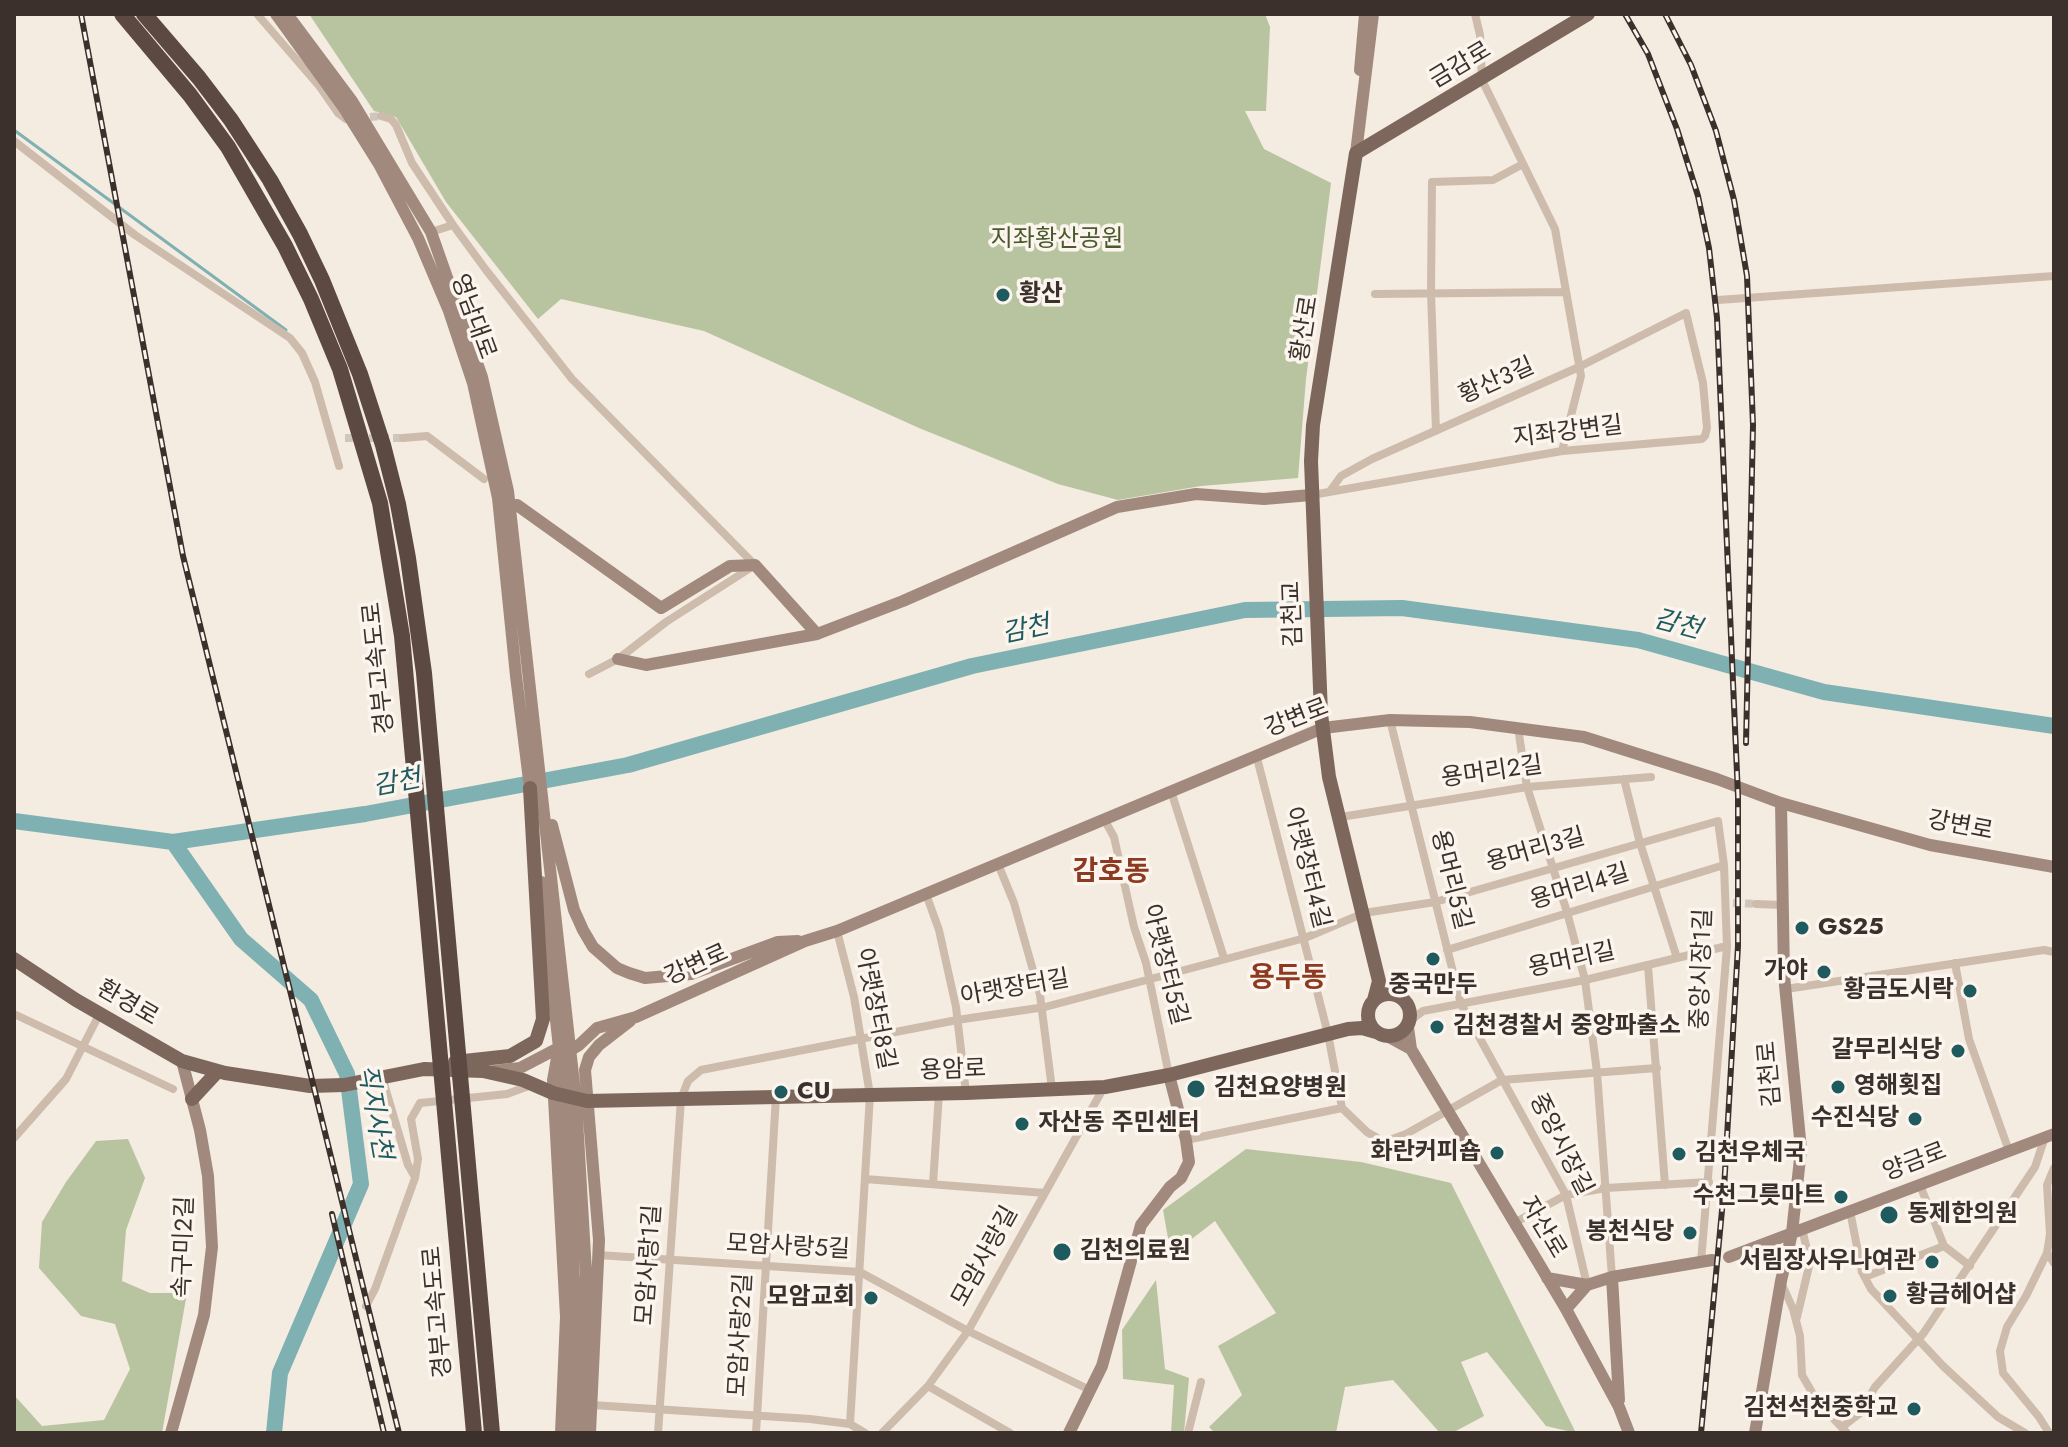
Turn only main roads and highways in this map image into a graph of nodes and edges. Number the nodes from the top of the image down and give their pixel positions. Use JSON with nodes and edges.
{"nodes":[{"id":1,"x":122,"y":14,"type":"edge"},
{"id":2,"x":144,"y":14,"type":"edge"},
{"id":3,"x":1588,"y":14,"type":"edge"},
{"id":4,"x":1356,"y":153,"type":"joint"},
{"id":5,"x":1312,"y":512,"type":"joint"},
{"id":6,"x":536,"y":788,"type":"road end"},
{"id":7,"x":14,"y":959,"type":"edge"},
{"id":8,"x":1379,"y":981,"type":"junction"},
{"id":9,"x":1393,"y":994,"type":"junction"},
{"id":10,"x":1371,"y":1006,"type":"junction"},
{"id":11,"x":1348,"y":1029,"type":"junction"},
{"id":12,"x":1382,"y":1034,"type":"junction"},
{"id":13,"x":424,"y":1069,"type":"junction"},
{"id":14,"x":221,"y":1072,"type":"junction"},
{"id":15,"x":192,"y":1099,"type":"road end"},
{"id":16,"x":474,"y":1433,"type":"edge"},
{"id":17,"x":492,"y":1433,"type":"edge"}],
"edges":[{"from":1,"to":16,"type":"highway","name":"경부고속도로"},
{"from":2,"to":17,"type":"highway","name":"경부고속도로"},
{"from":3,"to":4,"type":"main road","name":"금감로"},
{"from":4,"to":5,"type":"main road","name":"황산로"},
{"from":5,"to":8,"type":"main road","name":"김천교"},
{"from":6,"to":13,"type":"main road"},
{"from":7,"to":14,"type":"main road","name":"환경로"},
{"from":8,"to":9,"type":"main road"},
{"from":8,"to":10,"type":"main road"},
{"from":9,"to":10,"type":"main road"},
{"from":9,"to":12,"type":"main road"},
{"from":10,"to":11,"type":"main road"},
{"from":10,"to":12,"type":"main road"},
{"from":11,"to":12,"type":"main road"},
{"from":11,"to":13,"type":"main road","name":"용암로"},
{"from":13,"to":14,"type":"main road","name":"환경로"},
{"from":14,"to":15,"type":"main road"}]}
